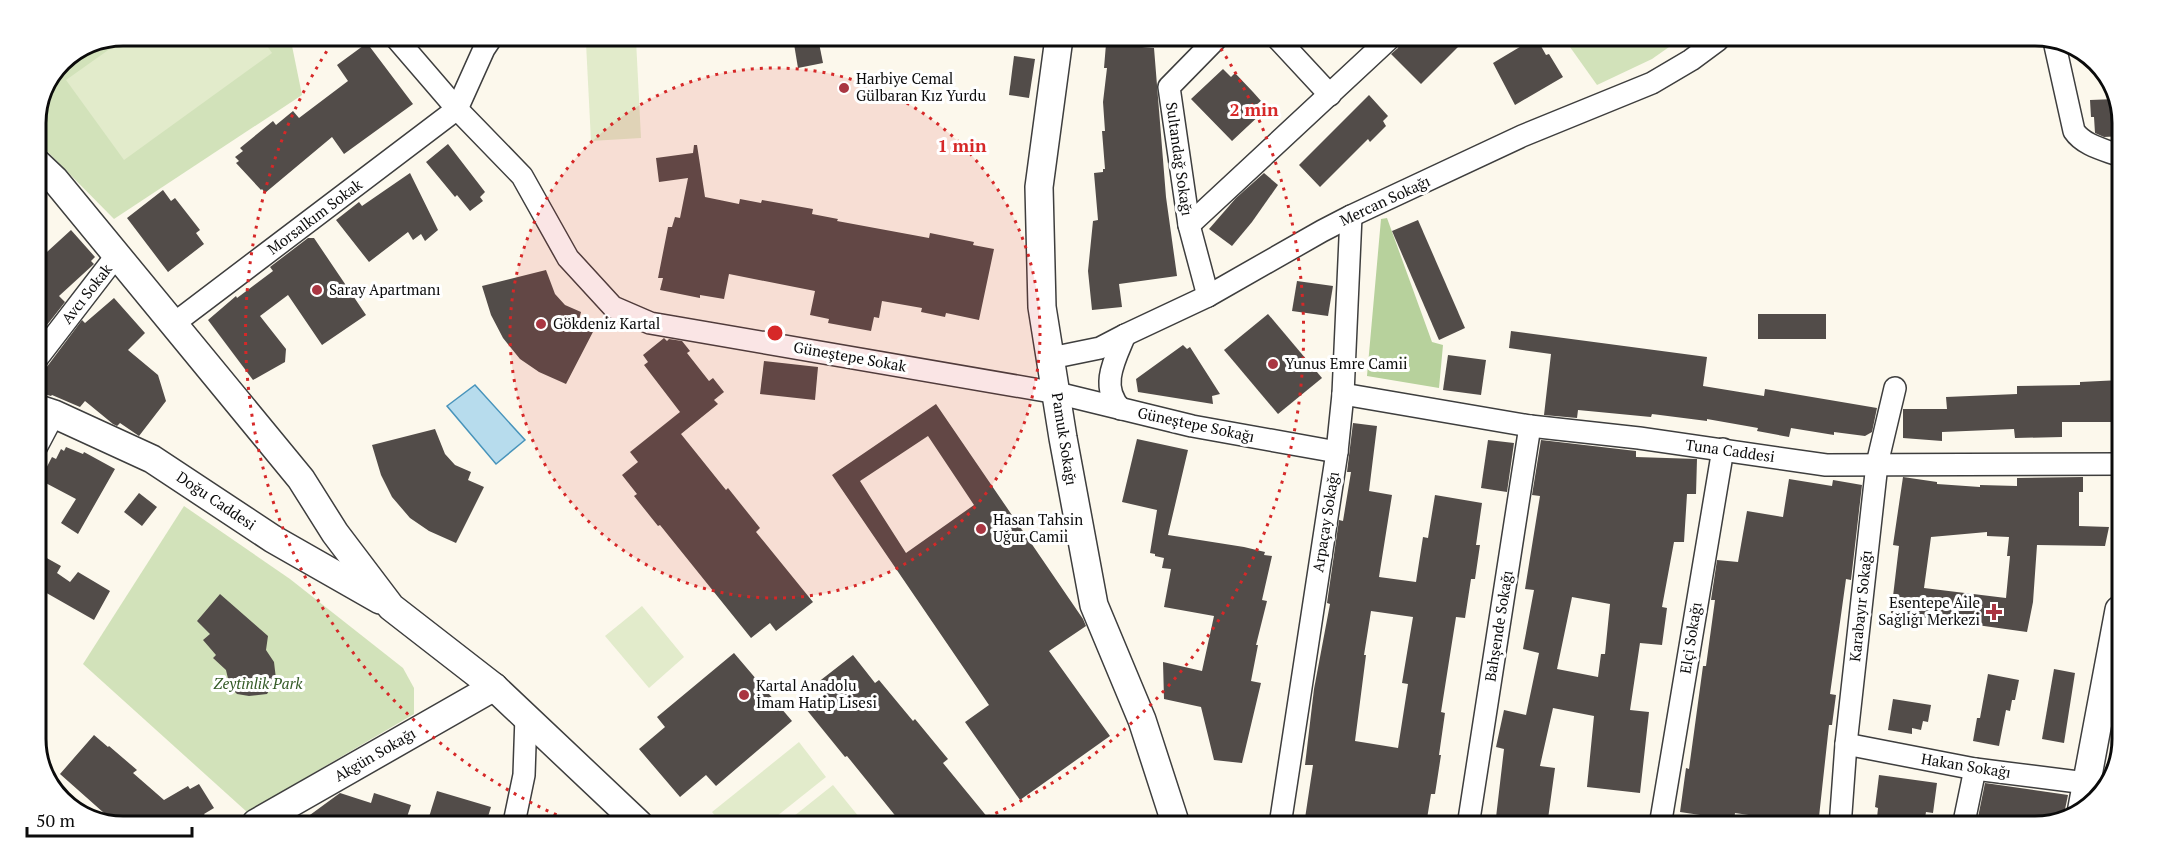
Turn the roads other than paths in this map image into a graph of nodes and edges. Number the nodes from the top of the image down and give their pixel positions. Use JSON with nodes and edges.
{"nodes":[{"id":1,"x":403,"y":46,"type":"edge"},
{"id":2,"x":486,"y":46,"type":"edge"},
{"id":3,"x":1058,"y":46,"type":"edge"},
{"id":4,"x":1209,"y":46,"type":"edge"},
{"id":5,"x":1284,"y":46,"type":"edge"},
{"id":6,"x":1382,"y":46,"type":"edge"},
{"id":7,"x":1710,"y":46,"type":"edge"},
{"id":8,"x":2056,"y":50,"type":"edge"},
{"id":9,"x":1330,"y":95,"type":"junction"},
{"id":10,"x":457,"y":109,"type":"junction"},
{"id":11,"x":2112,"y":153,"type":"edge"},
{"id":12,"x":46,"y":172,"type":"edge"},
{"id":13,"x":1351,"y":216,"type":"junction"},
{"id":14,"x":1189,"y":225,"type":"junction"},
{"id":15,"x":116,"y":256,"type":"junction"},
{"id":16,"x":1208,"y":296,"type":"junction"},
{"id":17,"x":172,"y":325,"type":"junction"},
{"id":18,"x":1125,"y":335,"type":"junction"},
{"id":19,"x":46,"y":347,"type":"edge"},
{"id":20,"x":1051,"y":358,"type":"junction"},
{"id":21,"x":1895,"y":387,"type":"dead end"},
{"id":22,"x":1057,"y":393,"type":"junction"},
{"id":23,"x":1343,"y":394,"type":"junction"},
{"id":24,"x":1120,"y":409,"type":"junction"},
{"id":25,"x":46,"y":412,"type":"edge"},
{"id":26,"x":1530,"y":426,"type":"junction"},
{"id":27,"x":1723,"y":449,"type":"junction"},
{"id":28,"x":1337,"y":452,"type":"junction"},
{"id":29,"x":1877,"y":464,"type":"junction"},
{"id":30,"x":2112,"y":464,"type":"edge"},
{"id":31,"x":335,"y":533,"type":"junction"},
{"id":32,"x":273,"y":539,"type":"junction"},
{"id":33,"x":391,"y":607,"type":"junction"},
{"id":34,"x":2112,"y":651,"type":"edge"},
{"id":35,"x":494,"y":687,"type":"junction"},
{"id":36,"x":526,"y":717,"type":"junction"},
{"id":37,"x":1846,"y":744,"type":"junction"},
{"id":38,"x":1975,"y":769,"type":"junction"},
{"id":39,"x":2087,"y":797,"type":"edge"},
{"id":40,"x":268,"y":816,"type":"edge"},
{"id":41,"x":515,"y":816,"type":"edge"},
{"id":42,"x":631,"y":816,"type":"edge"},
{"id":43,"x":1173,"y":816,"type":"edge"},
{"id":44,"x":1281,"y":816,"type":"edge"},
{"id":45,"x":1470,"y":816,"type":"edge"},
{"id":46,"x":1662,"y":816,"type":"edge"},
{"id":47,"x":1841,"y":816,"type":"edge"},
{"id":48,"x":1965,"y":816,"type":"edge"}],
"edges":[{"from":1,"to":10,"type":"street"},
{"from":2,"to":10,"type":"street"},
{"from":3,"to":20,"type":"street","name":"Pamuk Sokağı"},
{"from":4,"to":14,"type":"street","name":"Sultandağ Sokağı"},
{"from":5,"to":9,"type":"street"},
{"from":6,"to":9,"type":"street"},
{"from":7,"to":13,"type":"street","name":"Mercan Sokağı"},
{"from":8,"to":11,"type":"street"},
{"from":9,"to":14,"type":"street"},
{"from":10,"to":17,"type":"street","name":"Morsalkım Sokak"},
{"from":10,"to":22,"type":"street","name":"Güneştepe Sokak"},
{"from":12,"to":15,"type":"street"},
{"from":13,"to":16,"type":"street","name":"Mercan Sokağı"},
{"from":13,"to":23,"type":"street","name":"Arpaçay Sokağı"},
{"from":14,"to":16,"type":"street","name":"Sultandağ Sokağı"},
{"from":15,"to":17,"type":"street"},
{"from":15,"to":19,"type":"street","name":"Avcı Sokak"},
{"from":16,"to":18,"type":"street","name":"Mercan Sokağı"},
{"from":17,"to":31,"type":"street"},
{"from":18,"to":20,"type":"street","name":"Mercan Sokağı"},
{"from":18,"to":24,"type":"street"},
{"from":20,"to":22,"type":"street","name":"Pamuk Sokağı"},
{"from":21,"to":29,"type":"street","name":"Karabayır Sokağı"},
{"from":22,"to":24,"type":"street","name":"Güneştepe Sokağı"},
{"from":22,"to":43,"type":"street","name":"Pamuk Sokağı"},
{"from":23,"to":26,"type":"street","name":"Tuna Caddesi"},
{"from":23,"to":28,"type":"street","name":"Arpaçay Sokağı"},
{"from":24,"to":28,"type":"street","name":"Güneştepe Sokağı"},
{"from":25,"to":32,"type":"street","name":"Doğu Caddesi"},
{"from":26,"to":27,"type":"street","name":"Tuna Caddesi"},
{"from":26,"to":45,"type":"street","name":"Bahşende Sokağı"},
{"from":27,"to":29,"type":"street","name":"Tuna Caddesi"},
{"from":27,"to":46,"type":"street","name":"Elçi Sokağı"},
{"from":28,"to":44,"type":"street","name":"Arpaçay Sokağı"},
{"from":29,"to":30,"type":"street","name":"Tuna Caddesi"},
{"from":29,"to":37,"type":"street","name":"Karabayır Sokağı"},
{"from":31,"to":32,"type":"street"},
{"from":31,"to":33,"type":"street"},
{"from":32,"to":33,"type":"street","name":"Doğu Caddesi"},
{"from":33,"to":35,"type":"street"},
{"from":34,"to":39,"type":"street"},
{"from":35,"to":36,"type":"street"},
{"from":35,"to":40,"type":"street","name":"Akgün Sokağı"},
{"from":36,"to":41,"type":"street"},
{"from":36,"to":42,"type":"street"},
{"from":37,"to":38,"type":"street","name":"Hakan Sokağı"},
{"from":37,"to":47,"type":"street","name":"Karabayır Sokağı"},
{"from":38,"to":39,"type":"street","name":"Hakan Sokağı"},
{"from":38,"to":48,"type":"street"}]}
